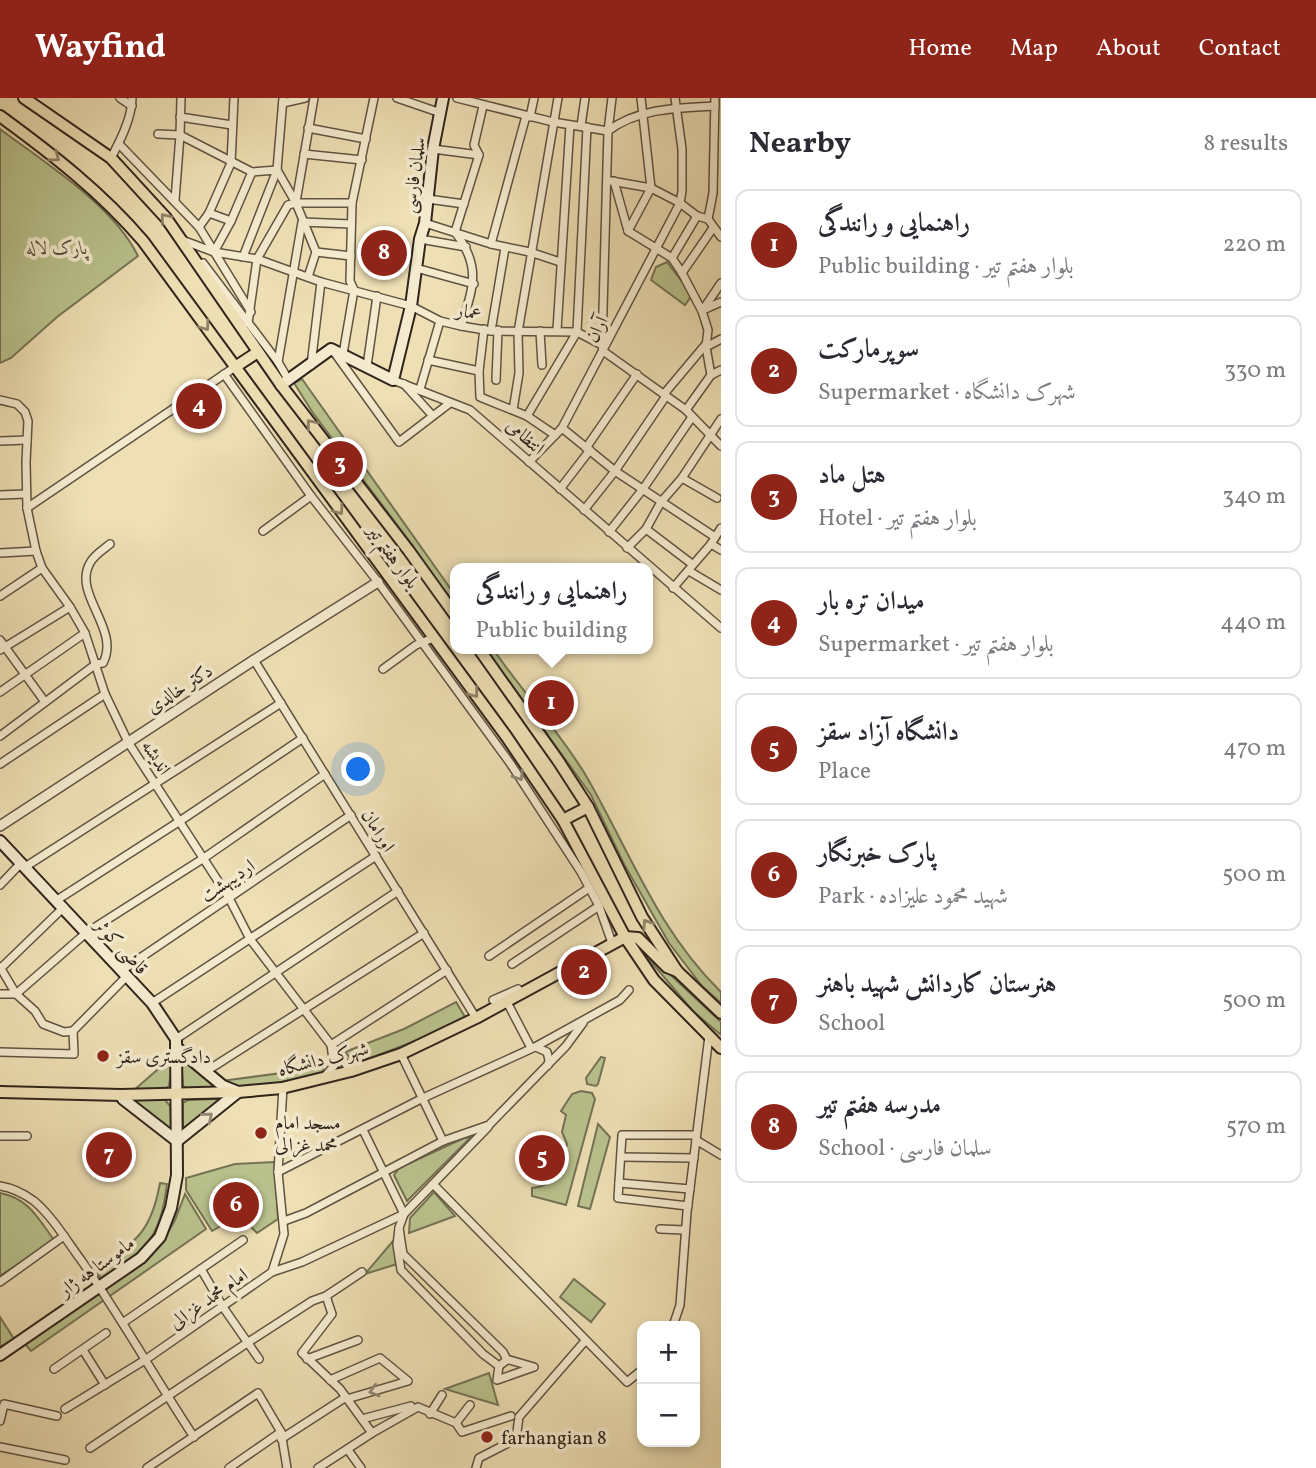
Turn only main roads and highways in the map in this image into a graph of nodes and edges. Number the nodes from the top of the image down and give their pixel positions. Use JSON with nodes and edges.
{"nodes":[{"id":1,"x":24,"y":98,"type":"edge"},
{"id":2,"x":443,"y":98,"type":"edge"},
{"id":3,"x":0,"y":116,"type":"edge"},
{"id":4,"x":258,"y":352,"type":"junction"},
{"id":5,"x":235,"y":367,"type":"junction"},
{"id":6,"x":393,"y":380,"type":"joint"},
{"id":7,"x":285,"y":383,"type":"junction"},
{"id":8,"x":450,"y":608,"type":"edge"},
{"id":9,"x":483,"y":654,"type":"edge"},
{"id":10,"x":588,"y":807,"type":"junction"},
{"id":11,"x":563,"y":820,"type":"junction"},
{"id":12,"x":0,"y":841,"type":"edge"},
{"id":13,"x":625,"y":937,"type":"junction"},
{"id":14,"x":635,"y":952,"type":"junction"},
{"id":15,"x":677,"y":971,"type":"junction"},
{"id":16,"x":508,"y":1004,"type":"junction"},
{"id":17,"x":721,"y":1013,"type":"edge"},
{"id":18,"x":176,"y":1043,"type":"junction"},
{"id":19,"x":721,"y":1048,"type":"edge"},
{"id":20,"x":402,"y":1056,"type":"junction"},
{"id":21,"x":283,"y":1090,"type":"junction"},
{"id":22,"x":236,"y":1094,"type":"junction"},
{"id":23,"x":0,"y":1095,"type":"edge"},
{"id":24,"x":177,"y":1096,"type":"junction"},
{"id":25,"x":122,"y":1097,"type":"junction"},
{"id":26,"x":177,"y":1141,"type":"junction"},
{"id":27,"x":0,"y":1355,"type":"edge"}],
"edges":[{"from":4,"to":1,"type":"main road","name":"بلوار هفتم تیر","one_way":true},
{"from":2,"to":6,"type":"main road","name":"سلمان فارسی"},
{"from":3,"to":5,"type":"main road","name":"بلوار هفتم تیر","one_way":true},
{"from":4,"to":5,"type":"main road"},
{"from":4,"to":7,"type":"main road","name":"بلوار هفتم تیر"},
{"from":5,"to":11,"type":"main road","name":"بلوار هفتم تیر","one_way":true},
{"from":6,"to":7,"type":"main road","name":"انتظامی"},
{"from":8,"to":7,"type":"main road","name":"بلوار هفتم تیر","one_way":true},
{"from":9,"to":10,"type":"main road"},
{"from":10,"to":11,"type":"main road"},
{"from":15,"to":10,"type":"main road","one_way":true},
{"from":11,"to":13,"type":"main road","name":"بلوار هفتم تیر"},
{"from":12,"to":18,"type":"main road","name":"قاضی کوثر"},
{"from":13,"to":14,"type":"main road","name":"بلوار هفتم تیر"},
{"from":13,"to":15,"type":"main road"},
{"from":13,"to":16,"type":"main road","name":"شهرک دانشگاه"},
{"from":14,"to":16,"type":"main road"},
{"from":14,"to":19,"type":"main road","name":"بلوار هفتم تیر"},
{"from":15,"to":17,"type":"main road"},
{"from":16,"to":20,"type":"main road"},
{"from":16,"to":20,"type":"main road","name":"شهرک دانشگاه"},
{"from":18,"to":22,"type":"main road","name":"قاضی کوثر"},
{"from":18,"to":24,"type":"main road"},
{"from":20,"to":21,"type":"main road","name":"شهرک دانشگاه"},
{"from":20,"to":21,"type":"main road"},
{"from":21,"to":22,"type":"main road","name":"شهرک دانشگاه"},
{"from":22,"to":24,"type":"main road","name":"شهرک دانشگاه"},
{"from":26,"to":22,"type":"main road","one_way":true},
{"from":23,"to":25,"type":"main road","name":"شهرک دانشگاه"},
{"from":24,"to":25,"type":"main road","name":"شهرک دانشگاه"},
{"from":24,"to":26,"type":"main road","name":"ماموستا هه ژار"},
{"from":25,"to":26,"type":"main road"},
{"from":26,"to":27,"type":"main road","name":"ماموستا هه ژار"}]}
